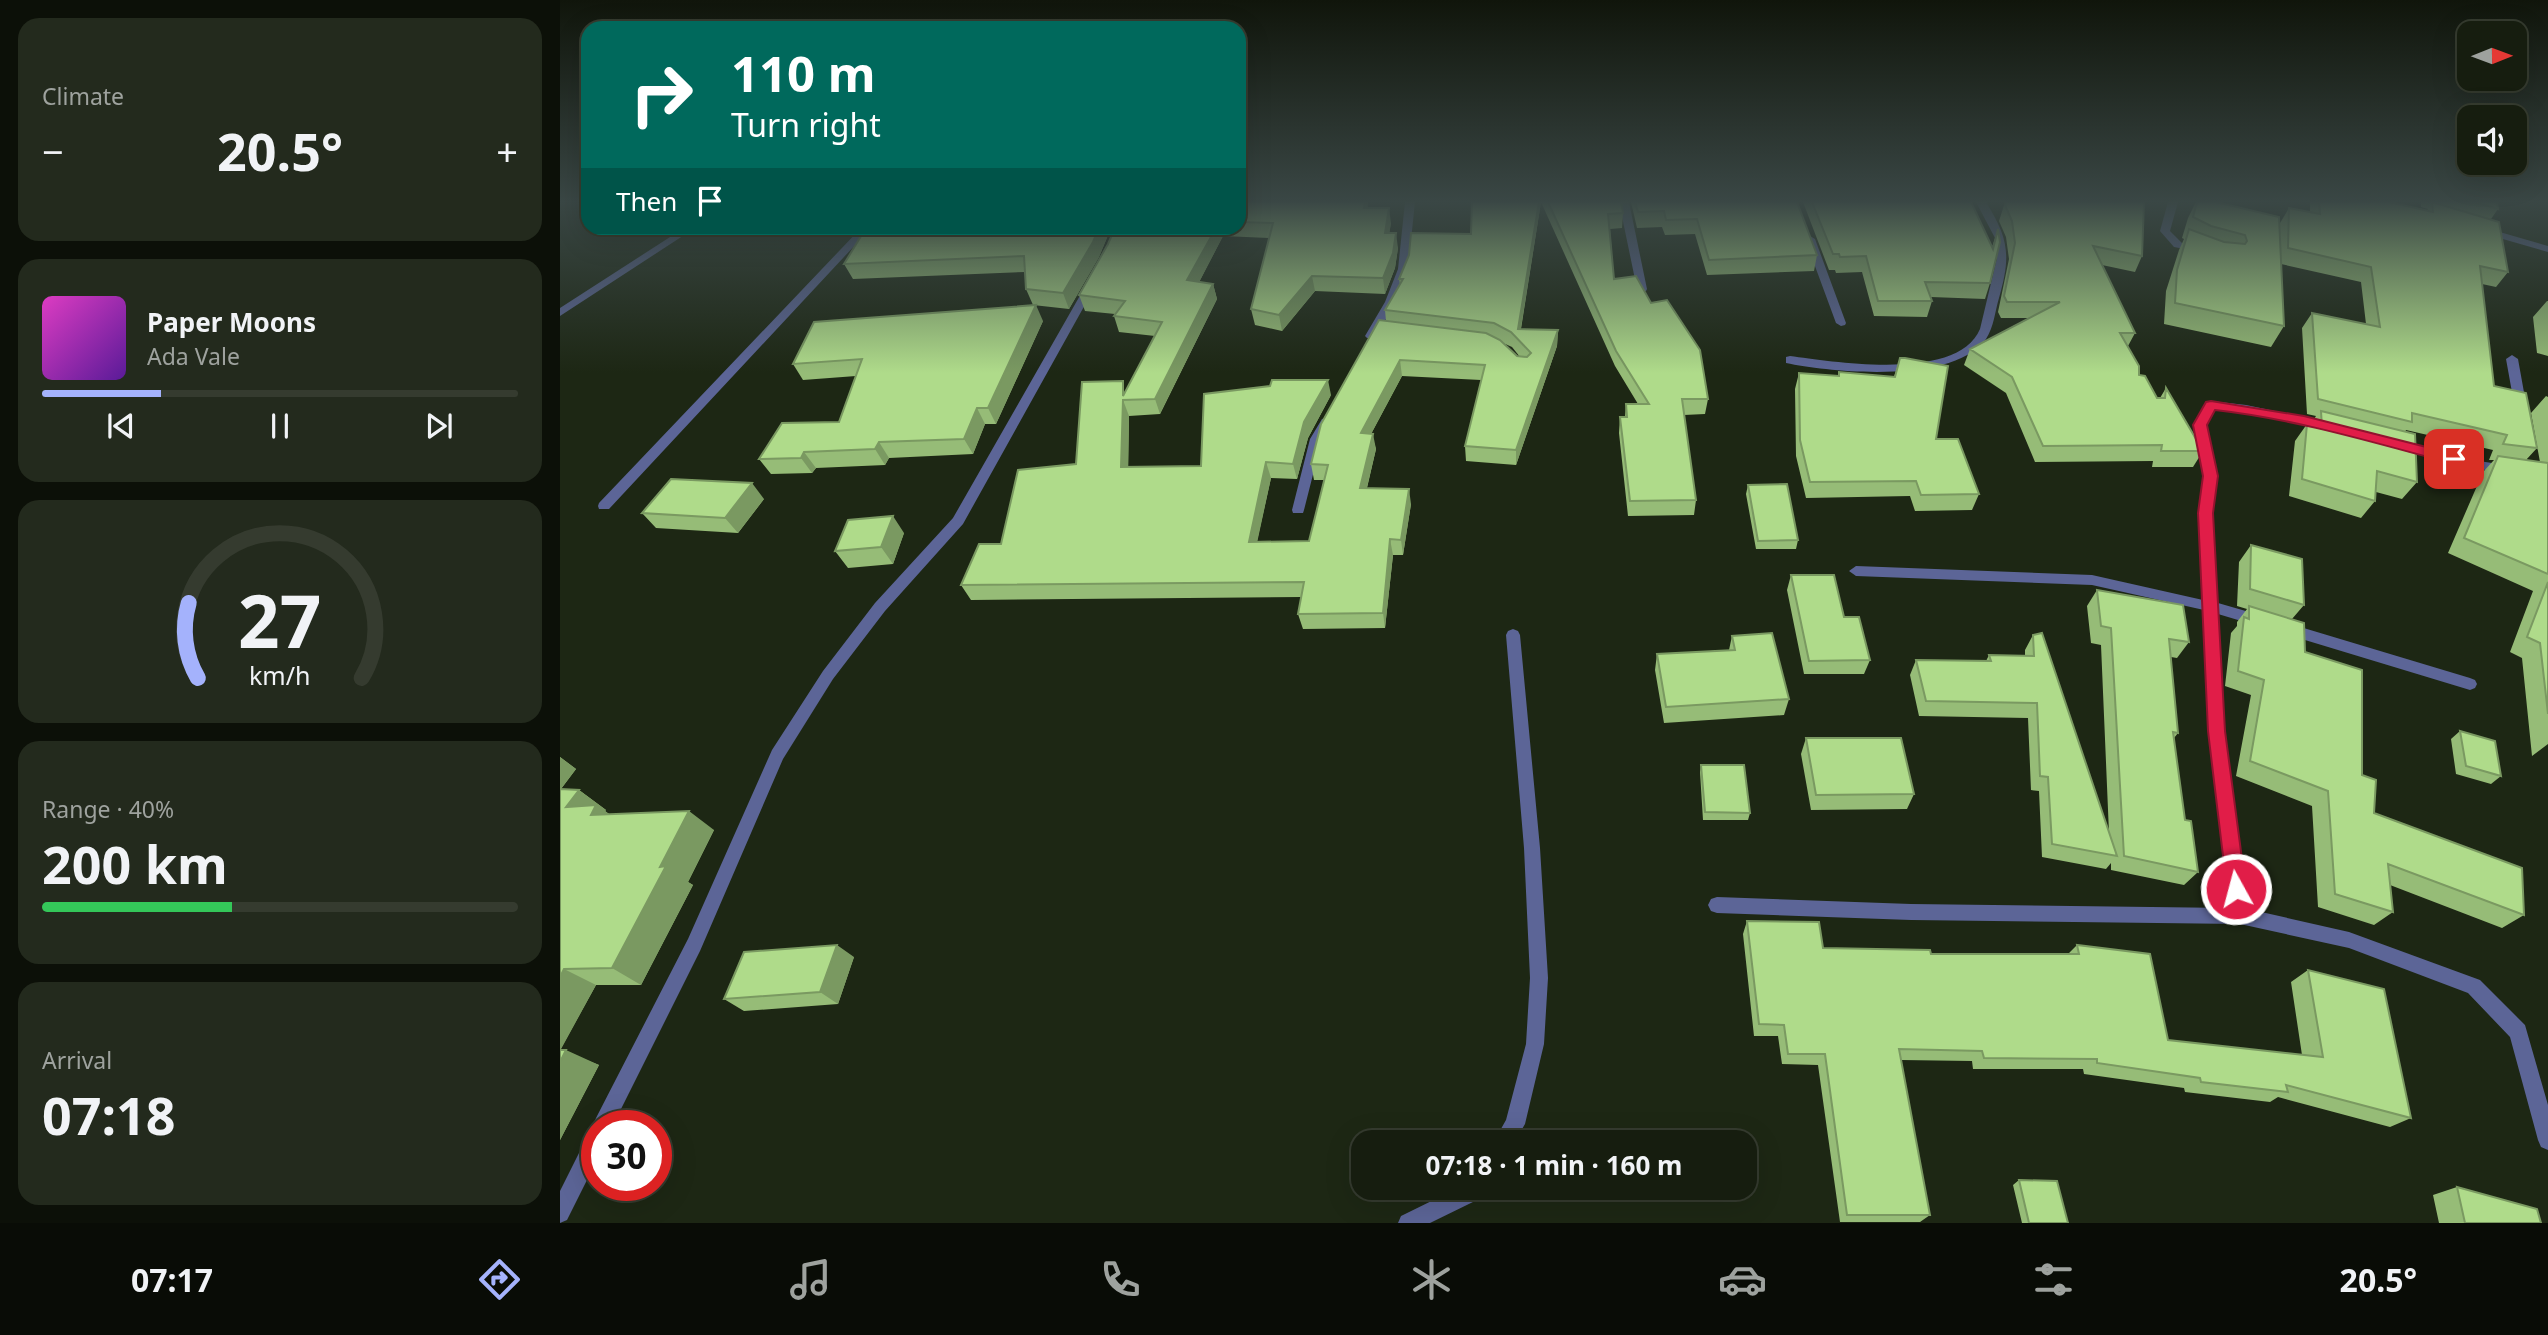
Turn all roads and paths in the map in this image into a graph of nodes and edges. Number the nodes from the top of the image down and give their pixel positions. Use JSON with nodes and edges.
{"nodes":[{"id":1,"x":642,"y":259,"type":"edge"},
{"id":2,"x":837,"y":259,"type":"edge"},
{"id":3,"x":1404,"y":259,"type":"edge"},
{"id":4,"x":1636,"y":259,"type":"edge"},
{"id":5,"x":1817,"y":259,"type":"edge"},
{"id":6,"x":2002,"y":259,"type":"edge"},
{"id":7,"x":1100,"y":270,"type":"edge"},
{"id":8,"x":1642,"y":289,"type":"edge"},
{"id":9,"x":560,"y":313,"type":"edge"},
{"id":10,"x":1841,"y":323,"type":"dead end"},
{"id":11,"x":1364,"y":351,"type":"edge"},
{"id":12,"x":2512,"y":359,"type":"dead end"},
{"id":13,"x":1790,"y":360,"type":"dead end"},
{"id":14,"x":1329,"y":416,"type":"edge"},
{"id":15,"x":2524,"y":422,"type":"edge"},
{"id":16,"x":2345,"y":431,"type":"edge"},
{"id":17,"x":2385,"y":441,"type":"edge"},
{"id":18,"x":2520,"y":471,"type":"edge"},
{"id":19,"x":604,"y":506,"type":"dead end"},
{"id":20,"x":1298,"y":510,"type":"dead end"},
{"id":21,"x":1856,"y":571,"type":"dead end"},
{"id":22,"x":2208,"y":606,"type":"junction"},
{"id":23,"x":1513,"y":635,"type":"dead end"},
{"id":24,"x":2470,"y":684,"type":"dead end"},
{"id":25,"x":1717,"y":905,"type":"dead end"},
{"id":26,"x":2239,"y":916,"type":"junction"},
{"id":27,"x":611,"y":1110,"type":"edge"},
{"id":28,"x":1511,"y":1130,"type":"edge"},
{"id":29,"x":2548,"y":1140,"type":"edge"},
{"id":30,"x":581,"y":1170,"type":"edge"},
{"id":31,"x":1456,"y":1200,"type":"edge"},
{"id":32,"x":560,"y":1213,"type":"edge"},
{"id":33,"x":1408,"y":1223,"type":"edge"}],
"edges":[{"from":1,"to":9,"type":"street"},
{"from":2,"to":19,"type":"street"},
{"from":3,"to":11,"type":"street"},
{"from":4,"to":8,"type":"street"},
{"from":5,"to":10,"type":"street"},
{"from":6,"to":13,"type":"street"},
{"from":7,"to":27,"type":"street"},
{"from":12,"to":15,"type":"street"},
{"from":14,"to":20,"type":"street"},
{"from":16,"to":22,"type":"street"},
{"from":17,"to":18,"type":"street"},
{"from":21,"to":22,"type":"street"},
{"from":22,"to":24,"type":"street"},
{"from":22,"to":26,"type":"street"},
{"from":23,"to":28,"type":"street"},
{"from":25,"to":26,"type":"street"},
{"from":26,"to":29,"type":"street"},
{"from":30,"to":32,"type":"street"},
{"from":31,"to":33,"type":"street"}]}
